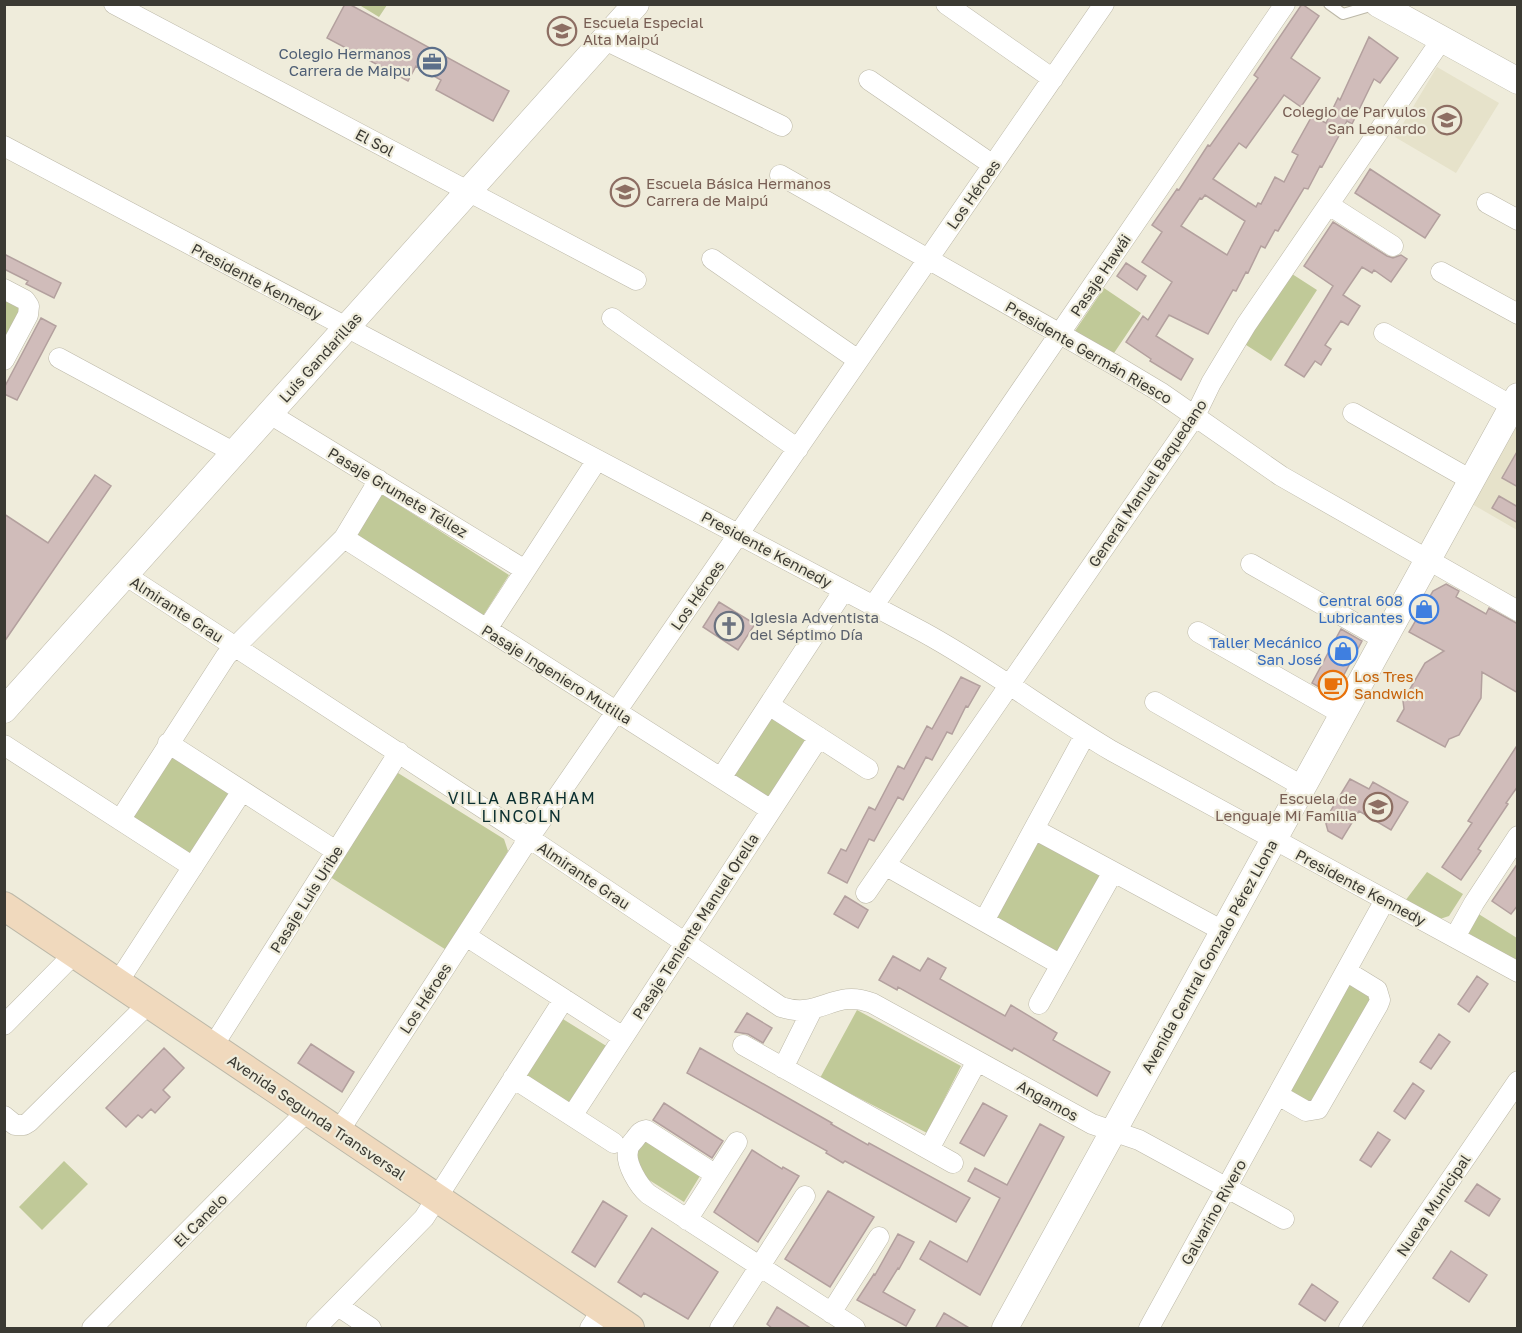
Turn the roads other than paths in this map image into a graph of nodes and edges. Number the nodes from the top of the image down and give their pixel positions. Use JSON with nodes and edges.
{"nodes":[{"id":1,"x":114,"y":4,"type":"edge"},
{"id":2,"x":636,"y":4,"type":"edge"},
{"id":3,"x":946,"y":4,"type":"edge"},
{"id":4,"x":1104,"y":4,"type":"edge"},
{"id":5,"x":1285,"y":4,"type":"edge"},
{"id":6,"x":1329,"y":4,"type":"edge"},
{"id":7,"x":1377,"y":4,"type":"edge"},
{"id":8,"x":1442,"y":39,"type":"junction"},
{"id":9,"x":605,"y":40,"type":"junction"},
{"id":10,"x":1053,"y":79,"type":"junction"},
{"id":11,"x":869,"y":80,"type":"dead end"},
{"id":12,"x":1518,"y":81,"type":"edge"},
{"id":13,"x":782,"y":126,"type":"dead end"},
{"id":14,"x":4,"y":146,"type":"edge"},
{"id":15,"x":993,"y":165,"type":"junction"},
{"id":16,"x":780,"y":175,"type":"dead end"},
{"id":17,"x":468,"y":192,"type":"junction"},
{"id":18,"x":1487,"y":203,"type":"dead end"},
{"id":19,"x":1329,"y":205,"type":"junction"},
{"id":20,"x":1518,"y":220,"type":"edge"},
{"id":21,"x":1393,"y":246,"type":"dead end"},
{"id":22,"x":712,"y":259,"type":"dead end"},
{"id":23,"x":927,"y":260,"type":"junction"},
{"id":24,"x":1441,"y":272,"type":"dead end"},
{"id":25,"x":636,"y":280,"type":"dead end"},
{"id":26,"x":4,"y":289,"type":"edge"},
{"id":27,"x":1518,"y":314,"type":"edge"},
{"id":28,"x":612,"y":318,"type":"dead end"},
{"id":29,"x":346,"y":328,"type":"junction"},
{"id":30,"x":1384,"y":333,"type":"dead end"},
{"id":31,"x":1060,"y":334,"type":"junction"},
{"id":32,"x":59,"y":358,"type":"dead end"},
{"id":33,"x":4,"y":360,"type":"edge"},
{"id":34,"x":858,"y":360,"type":"junction"},
{"id":35,"x":1515,"y":401,"type":"edge"},
{"id":36,"x":1353,"y":413,"type":"dead end"},
{"id":37,"x":270,"y":414,"type":"junction"},
{"id":38,"x":1195,"y":416,"type":"junction"},
{"id":39,"x":798,"y":449,"type":"junction"},
{"id":40,"x":234,"y":453,"type":"junction"},
{"id":41,"x":597,"y":460,"type":"junction"},
{"id":42,"x":379,"y":480,"type":"junction"},
{"id":43,"x":1471,"y":480,"type":"junction"},
{"id":44,"x":739,"y":535,"type":"junction"},
{"id":45,"x":344,"y":538,"type":"junction"},
{"id":46,"x":1426,"y":559,"type":"junction"},
{"id":47,"x":1251,"y":564,"type":"dead end"},
{"id":48,"x":525,"y":570,"type":"junction"},
{"id":49,"x":125,"y":574,"type":"junction"},
{"id":50,"x":840,"y":596,"type":"junction"},
{"id":51,"x":874,"y":605,"type":"junction"},
{"id":52,"x":1518,"y":611,"type":"edge"},
{"id":53,"x":487,"y":629,"type":"junction"},
{"id":54,"x":1198,"y":632,"type":"dead end"},
{"id":55,"x":1383,"y":639,"type":"junction"},
{"id":56,"x":235,"y":646,"type":"junction"},
{"id":57,"x":1010,"y":684,"type":"junction"},
{"id":58,"x":1155,"y":702,"type":"dead end"},
{"id":59,"x":769,"y":705,"type":"junction"},
{"id":60,"x":4,"y":710,"type":"edge"},
{"id":61,"x":616,"y":712,"type":"junction"},
{"id":62,"x":1342,"y":714,"type":"junction"},
{"id":63,"x":1085,"y":735,"type":"junction"},
{"id":64,"x":819,"y":737,"type":"junction"},
{"id":65,"x":168,"y":743,"type":"junction"},
{"id":66,"x":4,"y":745,"type":"edge"},
{"id":67,"x":399,"y":752,"type":"junction"},
{"id":68,"x":868,"y":769,"type":"dead end"},
{"id":69,"x":721,"y":778,"type":"junction"},
{"id":70,"x":1302,"y":786,"type":"junction"},
{"id":71,"x":242,"y":791,"type":"junction"},
{"id":72,"x":771,"y":810,"type":"junction"},
{"id":73,"x":120,"y":819,"type":"junction"},
{"id":74,"x":1035,"y":829,"type":"junction"},
{"id":75,"x":1518,"y":836,"type":"edge"},
{"id":76,"x":529,"y":838,"type":"junction"},
{"id":77,"x":1273,"y":840,"type":"junction"},
{"id":78,"x":336,"y":851,"type":"junction"},
{"id":79,"x":885,"y":865,"type":"junction"},
{"id":80,"x":193,"y":867,"type":"junction"},
{"id":81,"x":1113,"y":872,"type":"junction"},
{"id":82,"x":866,"y":892,"type":"dead end"},
{"id":83,"x":1385,"y":900,"type":"junction"},
{"id":84,"x":4,"y":906,"type":"edge"},
{"id":85,"x":984,"y":921,"type":"junction"},
{"id":86,"x":1223,"y":931,"type":"junction"},
{"id":87,"x":466,"y":936,"type":"junction"},
{"id":88,"x":1455,"y":938,"type":"junction"},
{"id":89,"x":685,"y":942,"type":"junction"},
{"id":90,"x":75,"y":953,"type":"junction"},
{"id":91,"x":1061,"y":965,"type":"junction"},
{"id":92,"x":1346,"y":971,"type":"junction"},
{"id":93,"x":1518,"y":972,"type":"edge"},
{"id":94,"x":118,"y":982,"type":"junction"},
{"id":95,"x":564,"y":999,"type":"junction"},
{"id":96,"x":149,"y":1003,"type":"junction"},
{"id":97,"x":1039,"y":1004,"type":"dead end"},
{"id":98,"x":812,"y":1010,"type":"junction"},
{"id":99,"x":4,"y":1025,"type":"edge"},
{"id":100,"x":623,"y":1037,"type":"junction"},
{"id":101,"x":743,"y":1045,"type":"dead end"},
{"id":102,"x":213,"y":1046,"type":"junction"},
{"id":103,"x":977,"y":1061,"type":"junction"},
{"id":104,"x":783,"y":1068,"type":"junction"},
{"id":105,"x":513,"y":1078,"type":"junction"},
{"id":106,"x":1518,"y":1081,"type":"edge"},
{"id":107,"x":1278,"y":1095,"type":"junction"},
{"id":108,"x":308,"y":1110,"type":"junction"},
{"id":109,"x":4,"y":1116,"type":"edge"},
{"id":110,"x":572,"y":1116,"type":"junction"},
{"id":111,"x":339,"y":1131,"type":"junction"},
{"id":112,"x":1114,"y":1131,"type":"junction"},
{"id":113,"x":737,"y":1142,"type":"dead end"},
{"id":114,"x":614,"y":1143,"type":"dead end"},
{"id":115,"x":930,"y":1149,"type":"junction"},
{"id":116,"x":953,"y":1162,"type":"dead end"},
{"id":117,"x":716,"y":1175,"type":"junction"},
{"id":118,"x":1226,"y":1188,"type":"junction"},
{"id":119,"x":805,"y":1196,"type":"dead end"},
{"id":120,"x":436,"y":1198,"type":"junction"},
{"id":121,"x":1284,"y":1219,"type":"dead end"},
{"id":122,"x":687,"y":1220,"type":"junction"},
{"id":123,"x":879,"y":1237,"type":"dead end"},
{"id":124,"x":759,"y":1266,"type":"junction"},
{"id":125,"x":338,"y":1306,"type":"junction"},
{"id":126,"x":831,"y":1313,"type":"junction"},
{"id":127,"x":596,"y":1319,"type":"edge"},
{"id":128,"x":92,"y":1329,"type":"edge"},
{"id":129,"x":316,"y":1329,"type":"edge"},
{"id":130,"x":371,"y":1329,"type":"edge"},
{"id":131,"x":630,"y":1329,"type":"edge"},
{"id":132,"x":720,"y":1329,"type":"edge"},
{"id":133,"x":855,"y":1329,"type":"edge"},
{"id":134,"x":1005,"y":1329,"type":"edge"},
{"id":135,"x":1149,"y":1329,"type":"edge"},
{"id":136,"x":1349,"y":1329,"type":"edge"}],
"edges":[{"from":1,"to":17,"type":"street","name":"El Sol"},
{"from":2,"to":9,"type":"street","name":"Luis Gandarillas"},
{"from":3,"to":10,"type":"street"},
{"from":4,"to":10,"type":"street","name":"Los Héroes"},
{"from":5,"to":31,"type":"street","name":"Pasaje Hawái"},
{"from":6,"to":7,"type":"lane"},
{"from":7,"to":8,"type":"street"},
{"from":8,"to":12,"type":"street"},
{"from":8,"to":19,"type":"street","name":"General Manuel Baquedano"},
{"from":9,"to":13,"type":"street"},
{"from":9,"to":17,"type":"street","name":"Luis Gandarillas"},
{"from":10,"to":15,"type":"street","name":"Los Héroes"},
{"from":11,"to":15,"type":"street"},
{"from":14,"to":29,"type":"street","name":"Presidente Kennedy"},
{"from":15,"to":23,"type":"street","name":"Los Héroes"},
{"from":16,"to":23,"type":"street","name":"Presidente Germán Riesco"},
{"from":17,"to":25,"type":"street","name":"El Sol"},
{"from":17,"to":29,"type":"street","name":"Luis Gandarillas"},
{"from":18,"to":20,"type":"street"},
{"from":19,"to":21,"type":"street"},
{"from":19,"to":38,"type":"street","name":"General Manuel Baquedano"},
{"from":22,"to":34,"type":"street"},
{"from":23,"to":31,"type":"street","name":"Presidente Germán Riesco"},
{"from":23,"to":34,"type":"street","name":"Los Héroes"},
{"from":24,"to":27,"type":"street"},
{"from":26,"to":33,"type":"street"},
{"from":28,"to":39,"type":"street"},
{"from":29,"to":37,"type":"street","name":"Luis Gandarillas"},
{"from":29,"to":41,"type":"street","name":"Presidente Kennedy"},
{"from":30,"to":35,"type":"street"},
{"from":31,"to":38,"type":"street","name":"Presidente Germán Riesco"},
{"from":31,"to":51,"type":"street","name":"Pasaje Hawái"},
{"from":32,"to":40,"type":"street"},
{"from":34,"to":39,"type":"street","name":"Los Héroes"},
{"from":35,"to":43,"type":"street","name":"Avenida Central Gonzalo Pérez Llona"},
{"from":36,"to":43,"type":"street"},
{"from":37,"to":40,"type":"street","name":"Luis Gandarillas"},
{"from":37,"to":42,"type":"street","name":"Pasaje Grumete Téllez"},
{"from":38,"to":46,"type":"street","name":"Presidente Germán Riesco"},
{"from":38,"to":57,"type":"street","name":"General Manuel Baquedano"},
{"from":39,"to":44,"type":"street","name":"Los Héroes"},
{"from":40,"to":49,"type":"street","name":"Luis Gandarillas"},
{"from":41,"to":44,"type":"street","name":"Presidente Kennedy"},
{"from":41,"to":48,"type":"street"},
{"from":42,"to":45,"type":"street"},
{"from":42,"to":48,"type":"street","name":"Pasaje Grumete Téllez"},
{"from":43,"to":46,"type":"street","name":"Avenida Central Gonzalo Pérez Llona"},
{"from":44,"to":50,"type":"street","name":"Presidente Kennedy"},
{"from":44,"to":61,"type":"street","name":"Los Héroes"},
{"from":45,"to":53,"type":"street","name":"Pasaje Ingeniero Mutilla"},
{"from":45,"to":56,"type":"street"},
{"from":46,"to":52,"type":"street","name":"Presidente Germán Riesco"},
{"from":46,"to":55,"type":"street","name":"Avenida Central Gonzalo Pérez Llona"},
{"from":47,"to":55,"type":"street"},
{"from":48,"to":53,"type":"street"},
{"from":49,"to":56,"type":"street","name":"Almirante Grau"},
{"from":49,"to":60,"type":"street","name":"Luis Gandarillas"},
{"from":50,"to":51,"type":"street","name":"Presidente Kennedy"},
{"from":50,"to":59,"type":"street"},
{"from":51,"to":57,"type":"street","name":"Presidente Kennedy"},
{"from":53,"to":61,"type":"street","name":"Pasaje Ingeniero Mutilla"},
{"from":54,"to":62,"type":"street"},
{"from":55,"to":62,"type":"street","name":"Avenida Central Gonzalo Pérez Llona"},
{"from":56,"to":65,"type":"street"},
{"from":56,"to":67,"type":"street","name":"Almirante Grau"},
{"from":57,"to":63,"type":"street","name":"Presidente Kennedy"},
{"from":57,"to":79,"type":"street","name":"General Manuel Baquedano"},
{"from":58,"to":70,"type":"street"},
{"from":59,"to":64,"type":"street"},
{"from":59,"to":69,"type":"street"},
{"from":61,"to":69,"type":"street","name":"Pasaje Ingeniero Mutilla"},
{"from":61,"to":76,"type":"street","name":"Los Héroes"},
{"from":62,"to":70,"type":"street","name":"Avenida Central Gonzalo Pérez Llona"},
{"from":63,"to":74,"type":"street"},
{"from":63,"to":77,"type":"street","name":"Presidente Kennedy"},
{"from":64,"to":68,"type":"street"},
{"from":64,"to":72,"type":"street","name":"Pasaje Teniente Manuel Orella"},
{"from":65,"to":71,"type":"street"},
{"from":65,"to":73,"type":"street"},
{"from":66,"to":73,"type":"street"},
{"from":67,"to":76,"type":"street","name":"Almirante Grau"},
{"from":67,"to":78,"type":"street","name":"Pasaje Luis Uribe"},
{"from":69,"to":72,"type":"street","name":"Pasaje Ingeniero Mutilla"},
{"from":70,"to":77,"type":"street","name":"Avenida Central Gonzalo Pérez Llona"},
{"from":71,"to":78,"type":"street"},
{"from":71,"to":80,"type":"street"},
{"from":72,"to":89,"type":"street","name":"Pasaje Teniente Manuel Orella"},
{"from":73,"to":80,"type":"street"},
{"from":74,"to":81,"type":"street"},
{"from":74,"to":85,"type":"street"},
{"from":75,"to":88,"type":"street"},
{"from":76,"to":87,"type":"street","name":"Los Héroes"},
{"from":76,"to":89,"type":"street","name":"Almirante Grau"},
{"from":77,"to":83,"type":"street","name":"Presidente Kennedy"},
{"from":77,"to":86,"type":"street","name":"Avenida Central Gonzalo Pérez Llona"},
{"from":78,"to":102,"type":"street","name":"Pasaje Luis Uribe"},
{"from":79,"to":82,"type":"street","name":"General Manuel Baquedano"},
{"from":79,"to":85,"type":"street"},
{"from":80,"to":94,"type":"street"},
{"from":81,"to":86,"type":"street"},
{"from":81,"to":91,"type":"street"},
{"from":83,"to":88,"type":"street","name":"Presidente Kennedy"},
{"from":83,"to":92,"type":"street","name":"Galvarino Rivero"},
{"from":84,"to":90,"type":"main road","name":"Avenida Segunda Transversal"},
{"from":85,"to":91,"type":"street"},
{"from":86,"to":112,"type":"street","name":"Avenida Central Gonzalo Pérez Llona"},
{"from":87,"to":95,"type":"street"},
{"from":87,"to":111,"type":"street","name":"Los Héroes"},
{"from":88,"to":93,"type":"street","name":"Presidente Kennedy"},
{"from":89,"to":98,"type":"street","name":"Almirante Grau"},
{"from":89,"to":100,"type":"street","name":"Pasaje Teniente Manuel Orella"},
{"from":90,"to":94,"type":"main road","name":"Avenida Segunda Transversal"},
{"from":90,"to":99,"type":"street"},
{"from":91,"to":97,"type":"street"},
{"from":92,"to":107,"type":"street","name":"Galvarino Rivero"},
{"from":92,"to":107,"type":"street"},
{"from":94,"to":96,"type":"main road","name":"Avenida Segunda Transversal"},
{"from":95,"to":100,"type":"street"},
{"from":95,"to":105,"type":"street"},
{"from":96,"to":102,"type":"main road","name":"Avenida Segunda Transversal"},
{"from":96,"to":109,"type":"street"},
{"from":98,"to":103,"type":"street","name":"Angamos"},
{"from":98,"to":104,"type":"street"},
{"from":100,"to":110,"type":"street","name":"Pasaje Teniente Manuel Orella"},
{"from":101,"to":104,"type":"street"},
{"from":102,"to":108,"type":"main road","name":"Avenida Segunda Transversal"},
{"from":103,"to":112,"type":"street","name":"Angamos"},
{"from":103,"to":115,"type":"street"},
{"from":104,"to":115,"type":"street"},
{"from":105,"to":110,"type":"street"},
{"from":105,"to":120,"type":"street"},
{"from":106,"to":136,"type":"street","name":"Nueva Municipal"},
{"from":107,"to":118,"type":"street","name":"Galvarino Rivero"},
{"from":108,"to":111,"type":"main road","name":"Avenida Segunda Transversal"},
{"from":108,"to":128,"type":"street","name":"El Canelo"},
{"from":110,"to":114,"type":"street"},
{"from":111,"to":120,"type":"main road","name":"Avenida Segunda Transversal"},
{"from":112,"to":118,"type":"street","name":"Angamos"},
{"from":112,"to":134,"type":"street","name":"Avenida Central Gonzalo Pérez Llona"},
{"from":113,"to":117,"type":"street"},
{"from":115,"to":116,"type":"street"},
{"from":117,"to":122,"type":"street"},
{"from":117,"to":122,"type":"street"},
{"from":118,"to":121,"type":"street","name":"Angamos"},
{"from":118,"to":135,"type":"street","name":"Galvarino Rivero"},
{"from":119,"to":124,"type":"street"},
{"from":120,"to":125,"type":"street"},
{"from":120,"to":127,"type":"main road","name":"Avenida Segunda Transversal"},
{"from":122,"to":124,"type":"street"},
{"from":123,"to":126,"type":"street"},
{"from":124,"to":126,"type":"street"},
{"from":124,"to":132,"type":"street"},
{"from":125,"to":129,"type":"street"},
{"from":125,"to":130,"type":"street"},
{"from":126,"to":133,"type":"street"},
{"from":127,"to":131,"type":"main road","name":"Avenida Segunda Transversal"}]}
